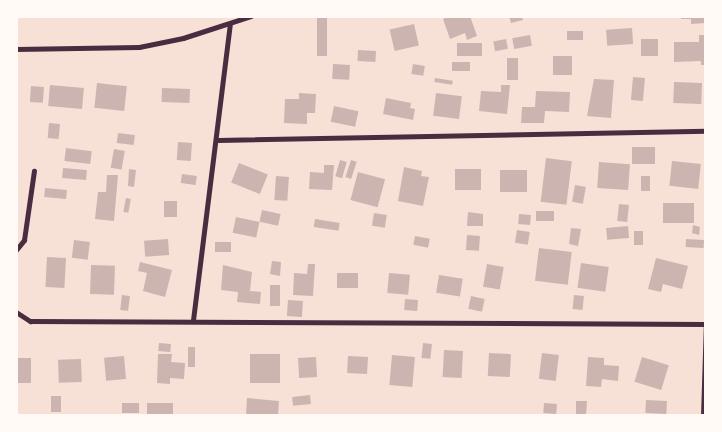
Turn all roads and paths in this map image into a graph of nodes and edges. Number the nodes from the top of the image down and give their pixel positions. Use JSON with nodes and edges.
{"nodes":[{"id":1,"x":251,"y":16,"type":"edge"},
{"id":2,"x":230,"y":24,"type":"junction"},
{"id":3,"x":16,"y":49,"type":"edge"},
{"id":4,"x":706,"y":131,"type":"edge"},
{"id":5,"x":218,"y":140,"type":"junction"},
{"id":6,"x":34,"y":171,"type":"dead end"},
{"id":7,"x":16,"y":250,"type":"edge"},
{"id":8,"x":16,"y":312,"type":"edge"},
{"id":9,"x":193,"y":320,"type":"junction"},
{"id":10,"x":706,"y":323,"type":"edge"},
{"id":11,"x":703,"y":416,"type":"edge"}],
"edges":[{"from":1,"to":2,"type":"street"},
{"from":2,"to":3,"type":"street"},
{"from":2,"to":5,"type":"street"},
{"from":4,"to":5,"type":"street"},
{"from":5,"to":9,"type":"street"},
{"from":6,"to":7,"type":"street"},
{"from":8,"to":9,"type":"street"},
{"from":9,"to":10,"type":"street"},
{"from":10,"to":11,"type":"street"}]}
